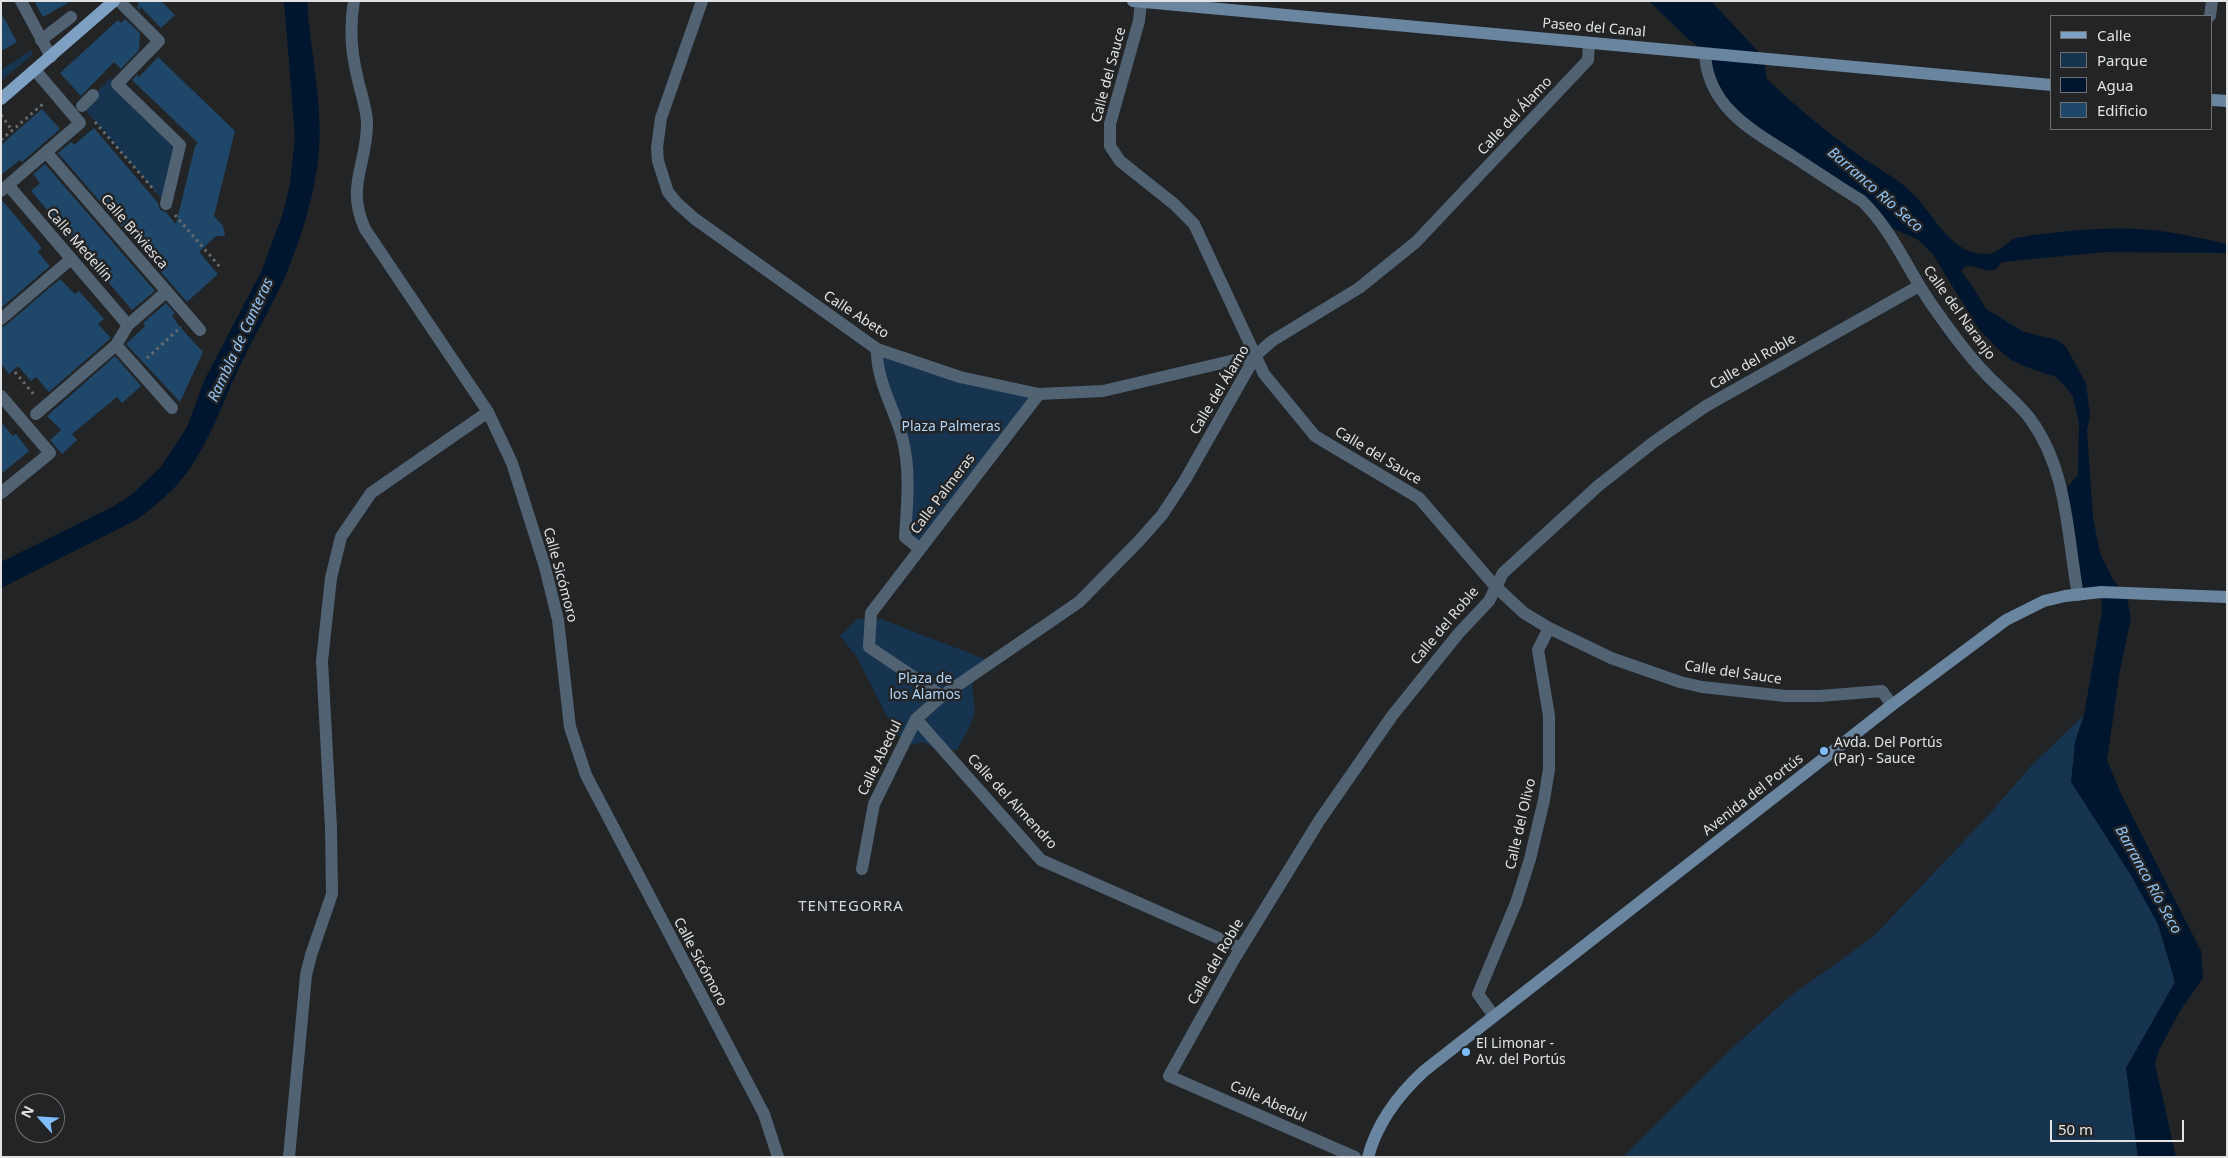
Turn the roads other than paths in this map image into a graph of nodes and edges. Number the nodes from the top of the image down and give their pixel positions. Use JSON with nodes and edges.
{"nodes":[{"id":1,"x":21,"y":1,"type":"edge"},
{"id":2,"x":114,"y":1,"type":"edge"},
{"id":3,"x":119,"y":1,"type":"edge"},
{"id":4,"x":354,"y":1,"type":"edge"},
{"id":5,"x":702,"y":1,"type":"edge"},
{"id":6,"x":2212,"y":1,"type":"edge"},
{"id":7,"x":1137,"y":2,"type":"edge"},
{"id":8,"x":1170,"y":3,"type":"edge"},
{"id":9,"x":2210,"y":15,"type":"edge"},
{"id":10,"x":71,"y":17,"type":"dead end"},
{"id":11,"x":41,"y":40,"type":"junction"},
{"id":12,"x":1589,"y":43,"type":"junction"},
{"id":13,"x":1704,"y":54,"type":"junction"},
{"id":14,"x":50,"y":57,"type":"junction"},
{"id":15,"x":35,"y":70,"type":"junction"},
{"id":16,"x":2050,"y":85,"type":"edge"},
{"id":17,"x":93,"y":95,"type":"dead end"},
{"id":18,"x":1,"y":99,"type":"edge"},
{"id":19,"x":2213,"y":100,"type":"edge"},
{"id":20,"x":2227,"y":101,"type":"edge"},
{"id":21,"x":82,"y":106,"type":"road end"},
{"id":22,"x":46,"y":152,"type":"junction"},
{"id":23,"x":4,"y":188,"type":"edge"},
{"id":24,"x":166,"y":204,"type":"road end"},
{"id":25,"x":71,"y":259,"type":"junction"},
{"id":26,"x":1919,"y":286,"type":"junction"},
{"id":27,"x":166,"y":292,"type":"junction"},
{"id":28,"x":1,"y":319,"type":"edge"},
{"id":29,"x":128,"y":325,"type":"junction"},
{"id":30,"x":200,"y":330,"type":"dead end"},
{"id":31,"x":116,"y":345,"type":"junction"},
{"id":32,"x":877,"y":350,"type":"junction"},
{"id":33,"x":1256,"y":355,"type":"junction"},
{"id":34,"x":1039,"y":394,"type":"junction"},
{"id":35,"x":1,"y":396,"type":"edge"},
{"id":36,"x":38,"y":408,"type":"road end"},
{"id":37,"x":172,"y":408,"type":"dead end"},
{"id":38,"x":488,"y":412,"type":"junction"},
{"id":39,"x":1,"y":493,"type":"edge"},
{"id":40,"x":920,"y":549,"type":"junction"},
{"id":41,"x":1495,"y":586,"type":"junction"},
{"id":42,"x":2078,"y":594,"type":"junction"},
{"id":43,"x":2227,"y":597,"type":"edge"},
{"id":44,"x":1549,"y":628,"type":"junction"},
{"id":45,"x":942,"y":696,"type":"junction"},
{"id":46,"x":1892,"y":704,"type":"junction"},
{"id":47,"x":916,"y":718,"type":"junction"},
{"id":48,"x":862,"y":869,"type":"dead end"},
{"id":49,"x":1241,"y":948,"type":"junction"},
{"id":50,"x":1494,"y":1016,"type":"junction"},
{"id":51,"x":1168,"y":1076,"type":"joint"},
{"id":52,"x":288,"y":1157,"type":"edge"},
{"id":53,"x":778,"y":1157,"type":"edge"},
{"id":54,"x":1355,"y":1157,"type":"edge"},
{"id":55,"x":1368,"y":1157,"type":"edge"}],
"edges":[{"from":1,"to":11,"type":"street"},
{"from":2,"to":14,"type":"main road"},
{"from":3,"to":24,"type":"street"},
{"from":4,"to":38,"type":"street","name":"Calle Sicómoro"},
{"from":5,"to":32,"type":"street","name":"Calle Abeto"},
{"from":6,"to":9,"type":"street"},
{"from":7,"to":8,"type":"main road","name":"Paseo del Canal"},
{"from":7,"to":33,"type":"street","name":"Calle del Sauce"},
{"from":8,"to":12,"type":"main road","name":"Paseo del Canal"},
{"from":10,"to":11,"type":"street"},
{"from":11,"to":14,"type":"street"},
{"from":12,"to":13,"type":"main road","name":"Paseo del Canal"},
{"from":12,"to":33,"type":"street","name":"Calle del Álamo"},
{"from":13,"to":16,"type":"main road","name":"Paseo del Canal"},
{"from":13,"to":26,"type":"street","name":"Calle del Naranjo"},
{"from":14,"to":15,"type":"main road"},
{"from":15,"to":18,"type":"main road"},
{"from":15,"to":22,"type":"street"},
{"from":17,"to":21,"type":"street"},
{"from":19,"to":20,"type":"main road"},
{"from":22,"to":23,"type":"street"},
{"from":22,"to":27,"type":"street","name":"Calle Briviesca"},
{"from":23,"to":25,"type":"street","name":"Calle Medellín"},
{"from":25,"to":28,"type":"street"},
{"from":25,"to":29,"type":"street","name":"Calle Medellín"},
{"from":26,"to":41,"type":"street","name":"Calle del Roble"},
{"from":26,"to":42,"type":"street","name":"Calle del Naranjo"},
{"from":27,"to":29,"type":"street"},
{"from":27,"to":30,"type":"street","name":"Calle Briviesca"},
{"from":29,"to":31,"type":"street"},
{"from":31,"to":36,"type":"street"},
{"from":31,"to":37,"type":"street"},
{"from":32,"to":34,"type":"street","name":"Calle Abeto"},
{"from":32,"to":40,"type":"street"},
{"from":33,"to":34,"type":"street","name":"Calle Abeto"},
{"from":33,"to":41,"type":"street","name":"Calle del Sauce"},
{"from":33,"to":45,"type":"street","name":"Calle del Álamo"},
{"from":34,"to":40,"type":"street","name":"Calle Palmeras"},
{"from":35,"to":39,"type":"street"},
{"from":38,"to":52,"type":"street"},
{"from":38,"to":53,"type":"street","name":"Calle Sicómoro"},
{"from":40,"to":45,"type":"street","name":"Calle Palmeras"},
{"from":41,"to":44,"type":"street","name":"Calle del Sauce"},
{"from":41,"to":49,"type":"street","name":"Calle del Roble"},
{"from":42,"to":43,"type":"main road","name":"Avenida del Portús"},
{"from":42,"to":46,"type":"main road","name":"Avenida del Portús"},
{"from":44,"to":46,"type":"street","name":"Calle del Sauce"},
{"from":44,"to":50,"type":"street","name":"Calle del Olivo"},
{"from":45,"to":47,"type":"street"},
{"from":46,"to":50,"type":"main road","name":"Avenida del Portús"},
{"from":47,"to":48,"type":"street","name":"Calle Abedul"},
{"from":47,"to":49,"type":"street","name":"Calle del Almendro"},
{"from":49,"to":51,"type":"street","name":"Calle del Roble"},
{"from":50,"to":55,"type":"main road","name":"Avenida del Portús"},
{"from":51,"to":54,"type":"street","name":"Calle Abedul"}]}
